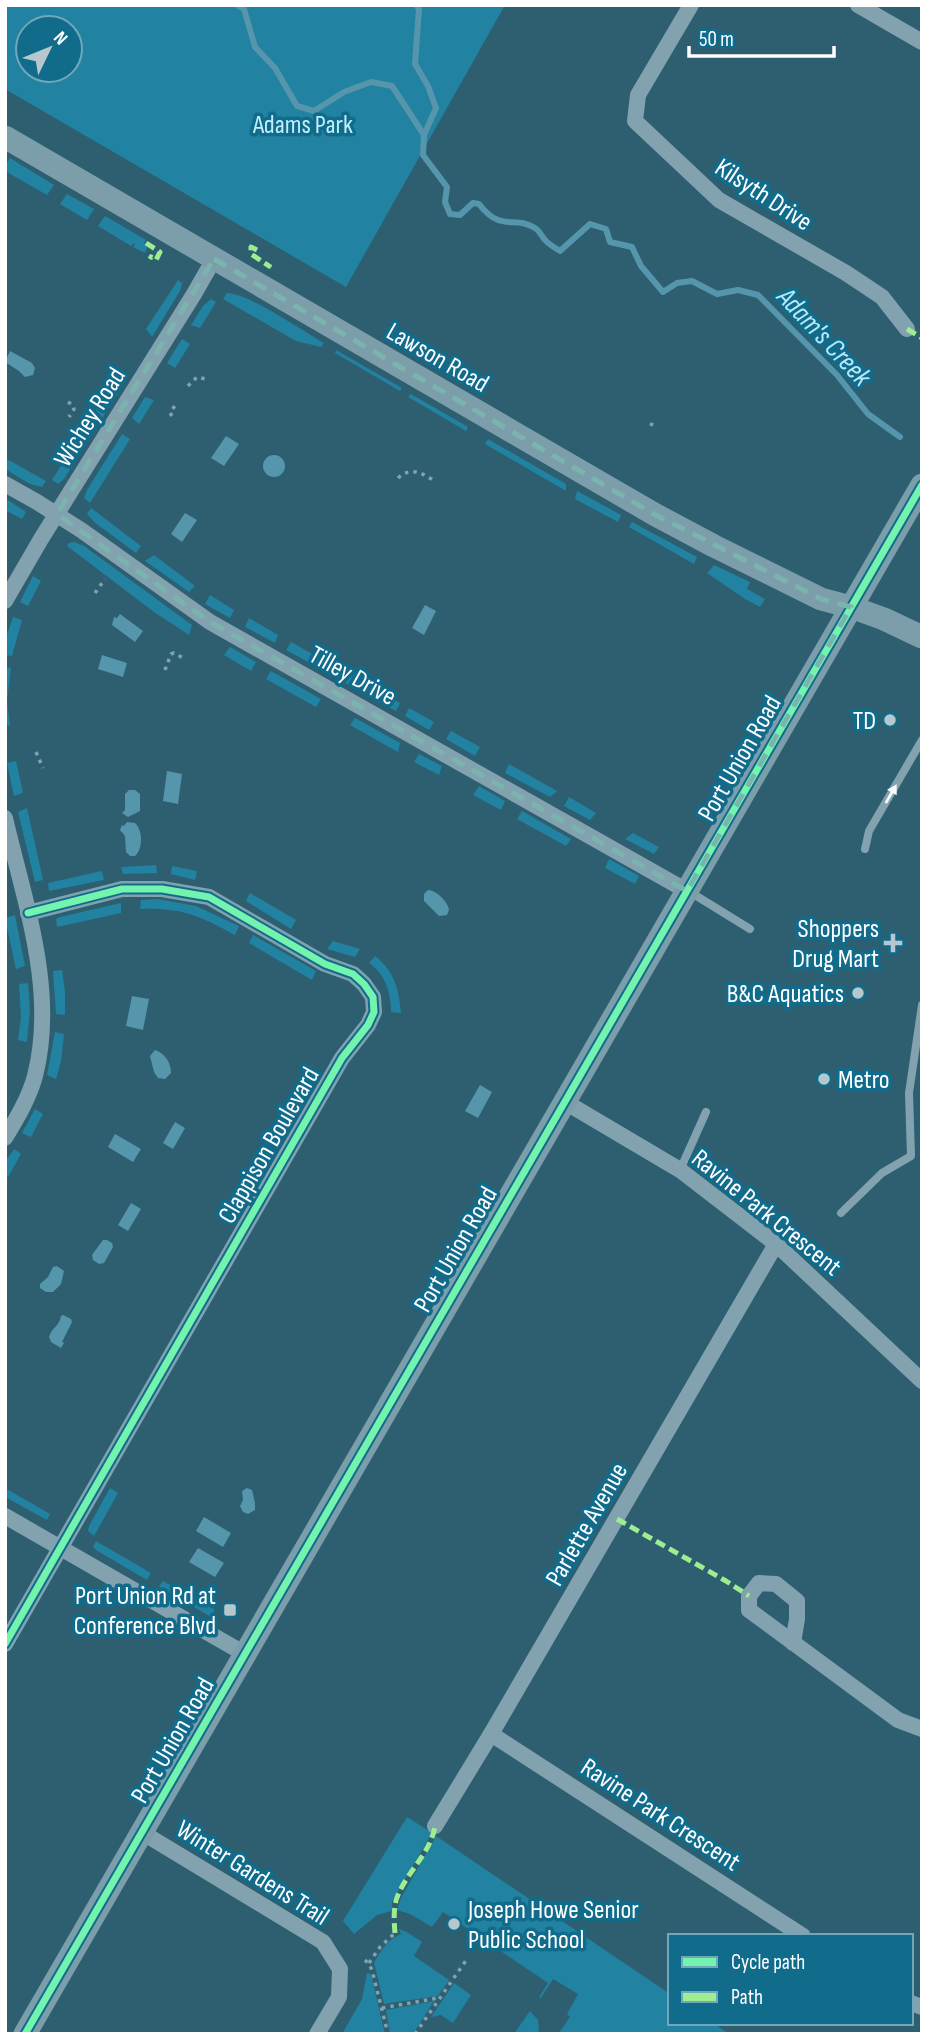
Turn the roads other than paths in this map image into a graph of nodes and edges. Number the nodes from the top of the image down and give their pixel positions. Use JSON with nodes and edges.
{"nodes":[{"id":1,"x":691,"y":5,"type":"edge"},
{"id":2,"x":858,"y":5,"type":"edge"},
{"id":3,"x":922,"y":42,"type":"edge"},
{"id":4,"x":5,"y":137,"type":"edge"},
{"id":5,"x":214,"y":259,"type":"junction"},
{"id":6,"x":906,"y":329,"type":"dead end"},
{"id":7,"x":5,"y":484,"type":"edge"},
{"id":8,"x":922,"y":485,"type":"edge"},
{"id":9,"x":57,"y":514,"type":"junction"},
{"id":10,"x":5,"y":601,"type":"edge"},
{"id":11,"x":851,"y":607,"type":"junction"},
{"id":12,"x":922,"y":637,"type":"edge"},
{"id":13,"x":922,"y":740,"type":"edge"},
{"id":14,"x":5,"y":818,"type":"edge"},
{"id":15,"x":865,"y":849,"type":"dead end"},
{"id":16,"x":687,"y":891,"type":"junction"},
{"id":17,"x":28,"y":913,"type":"junction"},
{"id":18,"x":750,"y":929,"type":"dead end"},
{"id":19,"x":922,"y":1005,"type":"edge"},
{"id":20,"x":565,"y":1102,"type":"junction"},
{"id":21,"x":706,"y":1112,"type":"dead end"},
{"id":22,"x":5,"y":1138,"type":"edge"},
{"id":23,"x":680,"y":1170,"type":"junction"},
{"id":24,"x":841,"y":1213,"type":"dead end"},
{"id":25,"x":776,"y":1244,"type":"junction"},
{"id":26,"x":921,"y":1378,"type":"edge"},
{"id":27,"x":5,"y":1516,"type":"edge"},
{"id":28,"x":61,"y":1548,"type":"junction"},
{"id":29,"x":793,"y":1643,"type":"dead end"},
{"id":30,"x":5,"y":1644,"type":"edge"},
{"id":31,"x":246,"y":1654,"type":"junction"},
{"id":32,"x":922,"y":1729,"type":"edge"},
{"id":33,"x":491,"y":1734,"type":"junction"},
{"id":34,"x":435,"y":1826,"type":"dead end"},
{"id":35,"x":143,"y":1833,"type":"junction"},
{"id":36,"x":800,"y":1934,"type":"edge"},
{"id":37,"x":25,"y":2034,"type":"edge"},
{"id":38,"x":317,"y":2034,"type":"edge"}],
"edges":[{"from":1,"to":6,"type":"street","name":"Kilsyth Drive"},
{"from":2,"to":3,"type":"street"},
{"from":4,"to":5,"type":"main road","name":"Lawson Road"},
{"from":5,"to":9,"type":"street","name":"Wichey Road"},
{"from":5,"to":11,"type":"main road","name":"Lawson Road"},
{"from":7,"to":9,"type":"street","name":"Tilley Drive"},
{"from":8,"to":11,"type":"main road","name":"Port Union Road"},
{"from":9,"to":10,"type":"street","name":"Wichey Road"},
{"from":9,"to":16,"type":"street","name":"Tilley Drive"},
{"from":11,"to":12,"type":"main road","name":"Lawson Road"},
{"from":11,"to":16,"type":"main road","name":"Port Union Road"},
{"from":15,"to":13,"type":"lane","one_way":true},
{"from":14,"to":17,"type":"street"},
{"from":16,"to":18,"type":"lane"},
{"from":16,"to":20,"type":"main road","name":"Port Union Road"},
{"from":17,"to":22,"type":"street"},
{"from":17,"to":28,"type":"street","name":"Clappison Boulevard"},
{"from":19,"to":24,"type":"lane"},
{"from":20,"to":23,"type":"street","name":"Ravine Park Crescent"},
{"from":20,"to":31,"type":"main road","name":"Port Union Road"},
{"from":21,"to":23,"type":"lane"},
{"from":23,"to":25,"type":"street","name":"Ravine Park Crescent"},
{"from":25,"to":26,"type":"street","name":"Ravine Park Crescent"},
{"from":25,"to":33,"type":"street","name":"Parlette Avenue"},
{"from":27,"to":28,"type":"street"},
{"from":28,"to":30,"type":"street","name":"Clappison Boulevard"},
{"from":28,"to":31,"type":"street"},
{"from":29,"to":32,"type":"street"},
{"from":31,"to":35,"type":"main road","name":"Port Union Road"},
{"from":33,"to":34,"type":"street","name":"Parlette Avenue"},
{"from":33,"to":36,"type":"street","name":"Ravine Park Crescent"},
{"from":35,"to":37,"type":"main road","name":"Port Union Road"},
{"from":35,"to":38,"type":"street","name":"Winter Gardens Trail"}]}
